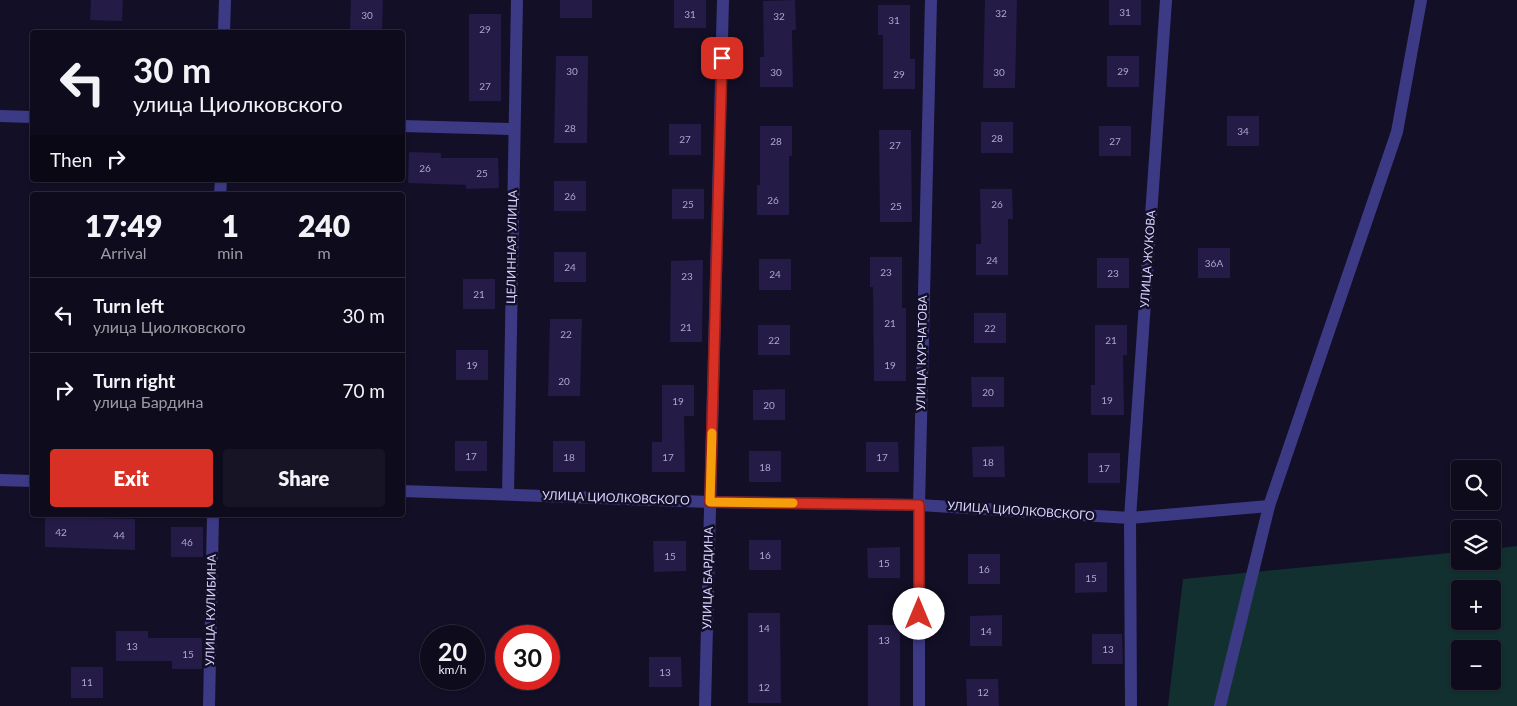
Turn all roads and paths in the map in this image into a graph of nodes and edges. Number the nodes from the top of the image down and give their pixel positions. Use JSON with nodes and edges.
{"nodes":[{"id":1,"x":225,"y":0,"type":"edge"},
{"id":2,"x":517,"y":0,"type":"edge"},
{"id":3,"x":723,"y":0,"type":"edge"},
{"id":4,"x":931,"y":0,"type":"edge"},
{"id":5,"x":1166,"y":0,"type":"edge"},
{"id":6,"x":1421,"y":0,"type":"edge"},
{"id":7,"x":224,"y":30,"type":"edge"},
{"id":8,"x":0,"y":116,"type":"edge"},
{"id":9,"x":30,"y":117,"type":"edge"},
{"id":10,"x":405,"y":126,"type":"edge"},
{"id":11,"x":514,"y":129,"type":"junction"},
{"id":12,"x":0,"y":480,"type":"edge"},
{"id":13,"x":30,"y":481,"type":"edge"},
{"id":14,"x":405,"y":491,"type":"edge"},
{"id":15,"x":508,"y":494,"type":"junction"},
{"id":16,"x":710,"y":502,"type":"junction"},
{"id":17,"x":919,"y":505,"type":"junction"},
{"id":18,"x":1269,"y":506,"type":"junction"},
{"id":19,"x":213,"y":517,"type":"edge"},
{"id":20,"x":1130,"y":518,"type":"junction"},
{"id":21,"x":209,"y":706,"type":"edge"},
{"id":22,"x":705,"y":706,"type":"edge"},
{"id":23,"x":919,"y":706,"type":"edge"},
{"id":24,"x":1131,"y":706,"type":"edge"},
{"id":25,"x":1220,"y":706,"type":"edge"}],
"edges":[{"from":1,"to":7,"type":"street"},
{"from":2,"to":11,"type":"street","name":"ЦЕЛИННАЯ УЛИЦА"},
{"from":3,"to":16,"type":"street","name":"УЛИЦА БАРДИНА"},
{"from":4,"to":17,"type":"street","name":"УЛИЦА КУРЧАТОВА"},
{"from":5,"to":20,"type":"street","name":"УЛИЦА ЖУКОВА"},
{"from":6,"to":18,"type":"street"},
{"from":8,"to":9,"type":"street"},
{"from":10,"to":11,"type":"street"},
{"from":11,"to":15,"type":"street","name":"ЦЕЛИННАЯ УЛИЦА"},
{"from":12,"to":13,"type":"street"},
{"from":14,"to":15,"type":"street","name":"УЛИЦА ЦИОЛКОВСКОГО"},
{"from":15,"to":16,"type":"street","name":"УЛИЦА ЦИОЛКОВСКОГО"},
{"from":16,"to":17,"type":"street","name":"УЛИЦА ЦИОЛКОВСКОГО"},
{"from":16,"to":22,"type":"street","name":"УЛИЦА БАРДИНА"},
{"from":17,"to":20,"type":"street","name":"УЛИЦА ЦИОЛКОВСКОГО"},
{"from":17,"to":23,"type":"street","name":"УЛИЦА КУРЧАТОВА"},
{"from":18,"to":20,"type":"street","name":"УЛИЦА ЦИОЛКОВСКОГО"},
{"from":18,"to":25,"type":"street"},
{"from":19,"to":21,"type":"street","name":"УЛИЦА КУЛИБИНА"},
{"from":20,"to":24,"type":"street","name":"УЛИЦА ЖУКОВА"}]}
